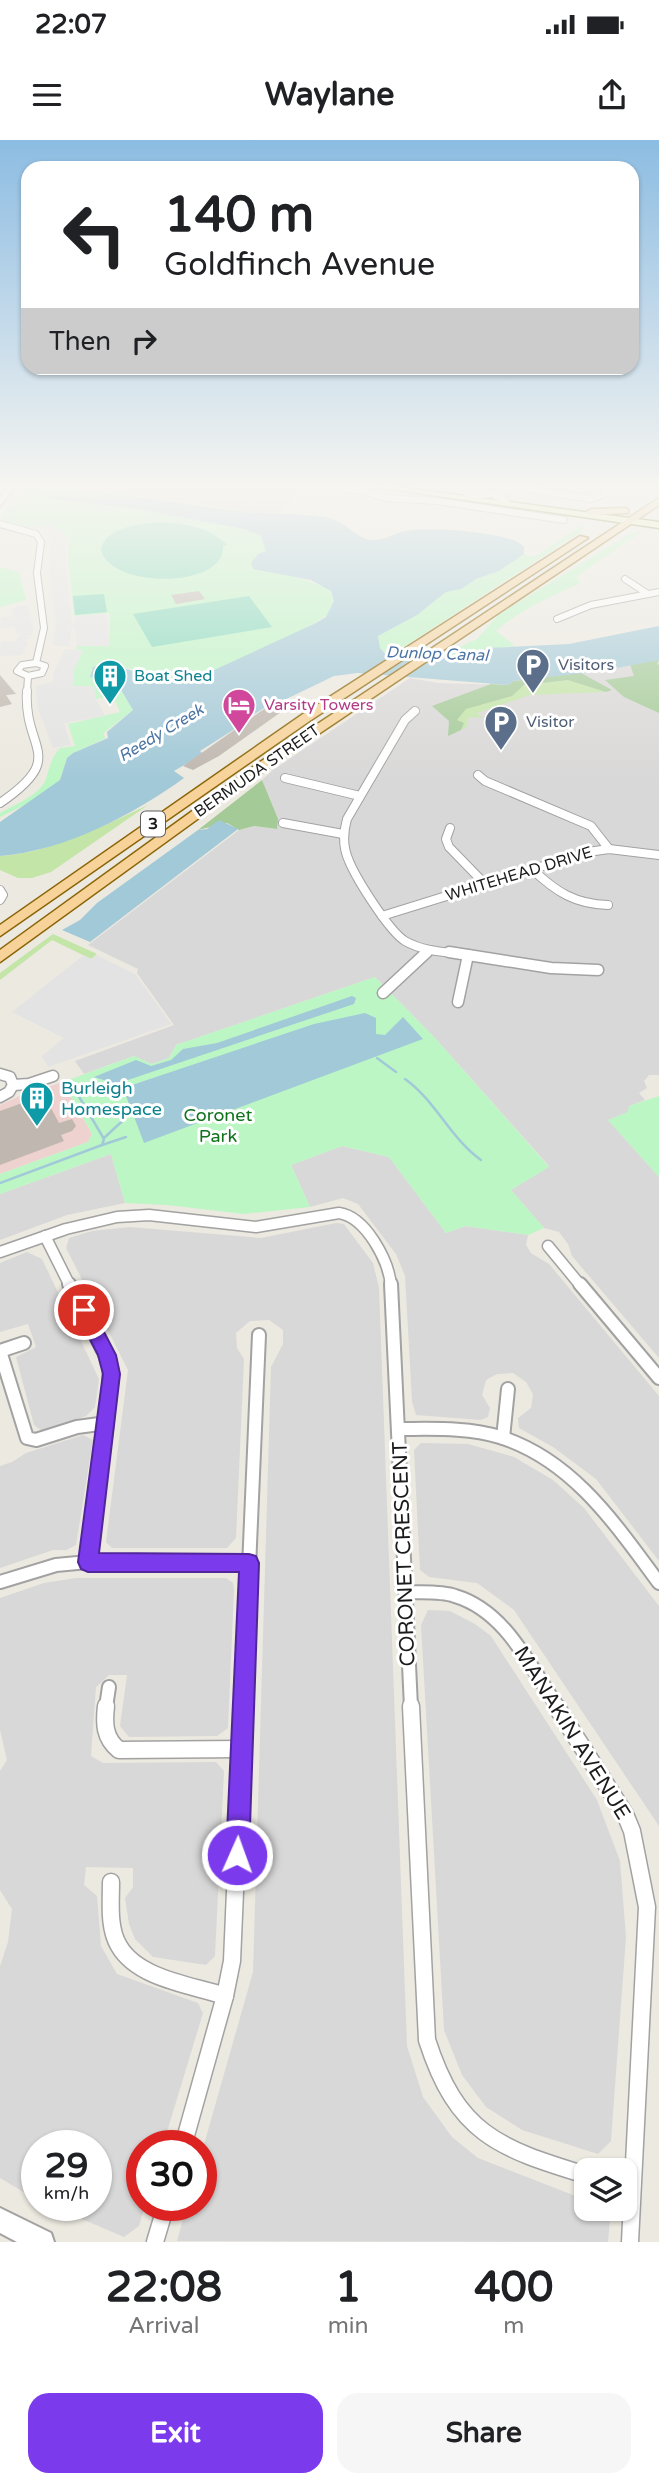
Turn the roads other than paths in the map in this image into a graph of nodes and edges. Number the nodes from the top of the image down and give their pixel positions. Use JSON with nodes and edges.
{"nodes":[{"id":1,"x":39,"y":585,"type":"edge"},
{"id":2,"x":515,"y":585,"type":"edge"},
{"id":3,"x":527,"y":585,"type":"edge"},
{"id":4,"x":634,"y":585,"type":"edge"},
{"id":5,"x":659,"y":592,"type":"edge"},
{"id":6,"x":648,"y":594,"type":"junction"},
{"id":7,"x":557,"y":619,"type":"dead end"},
{"id":8,"x":36,"y":663,"type":"junction"},
{"id":9,"x":28,"y":676,"type":"junction"},
{"id":10,"x":415,"y":711,"type":"dead end"},
{"id":11,"x":478,"y":775,"type":"dead end"},
{"id":12,"x":285,"y":778,"type":"dead end"},
{"id":13,"x":360,"y":796,"type":"junction"},
{"id":14,"x":0,"y":803,"type":"edge"},
{"id":15,"x":283,"y":823,"type":"dead end"},
{"id":16,"x":450,"y":828,"type":"dead end"},
{"id":17,"x":343,"y":834,"type":"junction"},
{"id":18,"x":610,"y":849,"type":"junction"},
{"id":19,"x":659,"y":855,"type":"edge"},
{"id":20,"x":532,"y":870,"type":"junction"},
{"id":21,"x":485,"y":884,"type":"junction"},
{"id":22,"x":0,"y":890,"type":"edge"},
{"id":23,"x":0,"y":900,"type":"edge"},
{"id":24,"x":608,"y":905,"type":"dead end"},
{"id":25,"x":382,"y":916,"type":"junction"},
{"id":26,"x":0,"y":932,"type":"edge"},
{"id":27,"x":430,"y":950,"type":"junction"},
{"id":28,"x":468,"y":955,"type":"junction"},
{"id":29,"x":0,"y":957,"type":"edge"},
{"id":30,"x":598,"y":970,"type":"dead end"},
{"id":31,"x":383,"y":993,"type":"dead end"},
{"id":32,"x":458,"y":1002,"type":"dead end"},
{"id":33,"x":0,"y":1074,"type":"edge"},
{"id":34,"x":53,"y":1076,"type":"dead end"},
{"id":35,"x":13,"y":1085,"type":"junction"},
{"id":36,"x":0,"y":1097,"type":"edge"},
{"id":37,"x":45,"y":1236,"type":"junction"},
{"id":38,"x":548,"y":1245,"type":"dead end"},
{"id":39,"x":0,"y":1252,"type":"edge"},
{"id":40,"x":259,"y":1335,"type":"dead end"},
{"id":41,"x":24,"y":1343,"type":"dead end"},
{"id":42,"x":0,"y":1351,"type":"edge"},
{"id":43,"x":659,"y":1378,"type":"edge"},
{"id":44,"x":508,"y":1389,"type":"dead end"},
{"id":45,"x":107,"y":1423,"type":"junction"},
{"id":46,"x":399,"y":1429,"type":"junction"},
{"id":47,"x":503,"y":1438,"type":"junction"},
{"id":48,"x":88,"y":1562,"type":"junction"},
{"id":49,"x":249,"y":1563,"type":"junction"},
{"id":50,"x":0,"y":1582,"type":"edge"},
{"id":51,"x":659,"y":1583,"type":"edge"},
{"id":52,"x":406,"y":1592,"type":"junction"},
{"id":53,"x":109,"y":1687,"type":"dead end"},
{"id":54,"x":242,"y":1749,"type":"junction"},
{"id":55,"x":111,"y":1882,"type":"dead end"},
{"id":56,"x":225,"y":1996,"type":"junction"},
{"id":57,"x":187,"y":2130,"type":"edge"},
{"id":58,"x":631,"y":2158,"type":"edge"},
{"id":59,"x":574,"y":2171,"type":"edge"},
{"id":60,"x":0,"y":2220,"type":"edge"},
{"id":61,"x":161,"y":2221,"type":"edge"},
{"id":62,"x":630,"y":2221,"type":"edge"},
{"id":63,"x":42,"y":2242,"type":"edge"},
{"id":64,"x":155,"y":2242,"type":"edge"},
{"id":65,"x":630,"y":2242,"type":"edge"}],
"edges":[{"from":1,"to":8,"type":"street"},
{"from":2,"to":26,"type":"main road","name":"BERMUDA STREET","number":"3"},
{"from":3,"to":29,"type":"main road","name":"BERMUDA STREET","number":"3"},
{"from":4,"to":6,"type":"street"},
{"from":5,"to":6,"type":"street"},
{"from":6,"to":7,"type":"street"},
{"from":8,"to":9,"type":"street"},
{"from":8,"to":9,"type":"street"},
{"from":9,"to":14,"type":"street"},
{"from":10,"to":13,"type":"street"},
{"from":11,"to":18,"type":"street"},
{"from":12,"to":13,"type":"street"},
{"from":13,"to":17,"type":"street"},
{"from":15,"to":17,"type":"street"},
{"from":16,"to":21,"type":"street"},
{"from":17,"to":25,"type":"street"},
{"from":18,"to":19,"type":"street","name":"WHITEHEAD DRIVE"},
{"from":18,"to":20,"type":"street","name":"WHITEHEAD DRIVE"},
{"from":20,"to":21,"type":"street","name":"WHITEHEAD DRIVE"},
{"from":20,"to":24,"type":"street"},
{"from":21,"to":25,"type":"street","name":"WHITEHEAD DRIVE"},
{"from":22,"to":23,"type":"street"},
{"from":25,"to":27,"type":"street"},
{"from":27,"to":28,"type":"street"},
{"from":27,"to":31,"type":"street"},
{"from":28,"to":30,"type":"street"},
{"from":28,"to":32,"type":"street"},
{"from":33,"to":35,"type":"street"},
{"from":34,"to":35,"type":"street"},
{"from":35,"to":36,"type":"street"},
{"from":37,"to":39,"type":"street","name":"CORONET CRESCENT"},
{"from":37,"to":45,"type":"street"},
{"from":37,"to":46,"type":"street","name":"CORONET CRESCENT"},
{"from":38,"to":43,"type":"street"},
{"from":40,"to":49,"type":"street"},
{"from":41,"to":42,"type":"street"},
{"from":42,"to":45,"type":"street"},
{"from":44,"to":47,"type":"street"},
{"from":45,"to":48,"type":"street"},
{"from":46,"to":47,"type":"street"},
{"from":46,"to":52,"type":"street","name":"CORONET CRESCENT"},
{"from":47,"to":51,"type":"street"},
{"from":48,"to":49,"type":"street"},
{"from":48,"to":50,"type":"street"},
{"from":49,"to":54,"type":"street"},
{"from":52,"to":58,"type":"street","name":"MANAKIN AVENUE"},
{"from":52,"to":59,"type":"street","name":"CORONET CRESCENT"},
{"from":53,"to":54,"type":"street"},
{"from":54,"to":56,"type":"street"},
{"from":55,"to":56,"type":"street"},
{"from":56,"to":57,"type":"street"},
{"from":60,"to":63,"type":"street"},
{"from":61,"to":64,"type":"street"},
{"from":62,"to":65,"type":"street","name":"MANAKIN AVENUE"}]}
